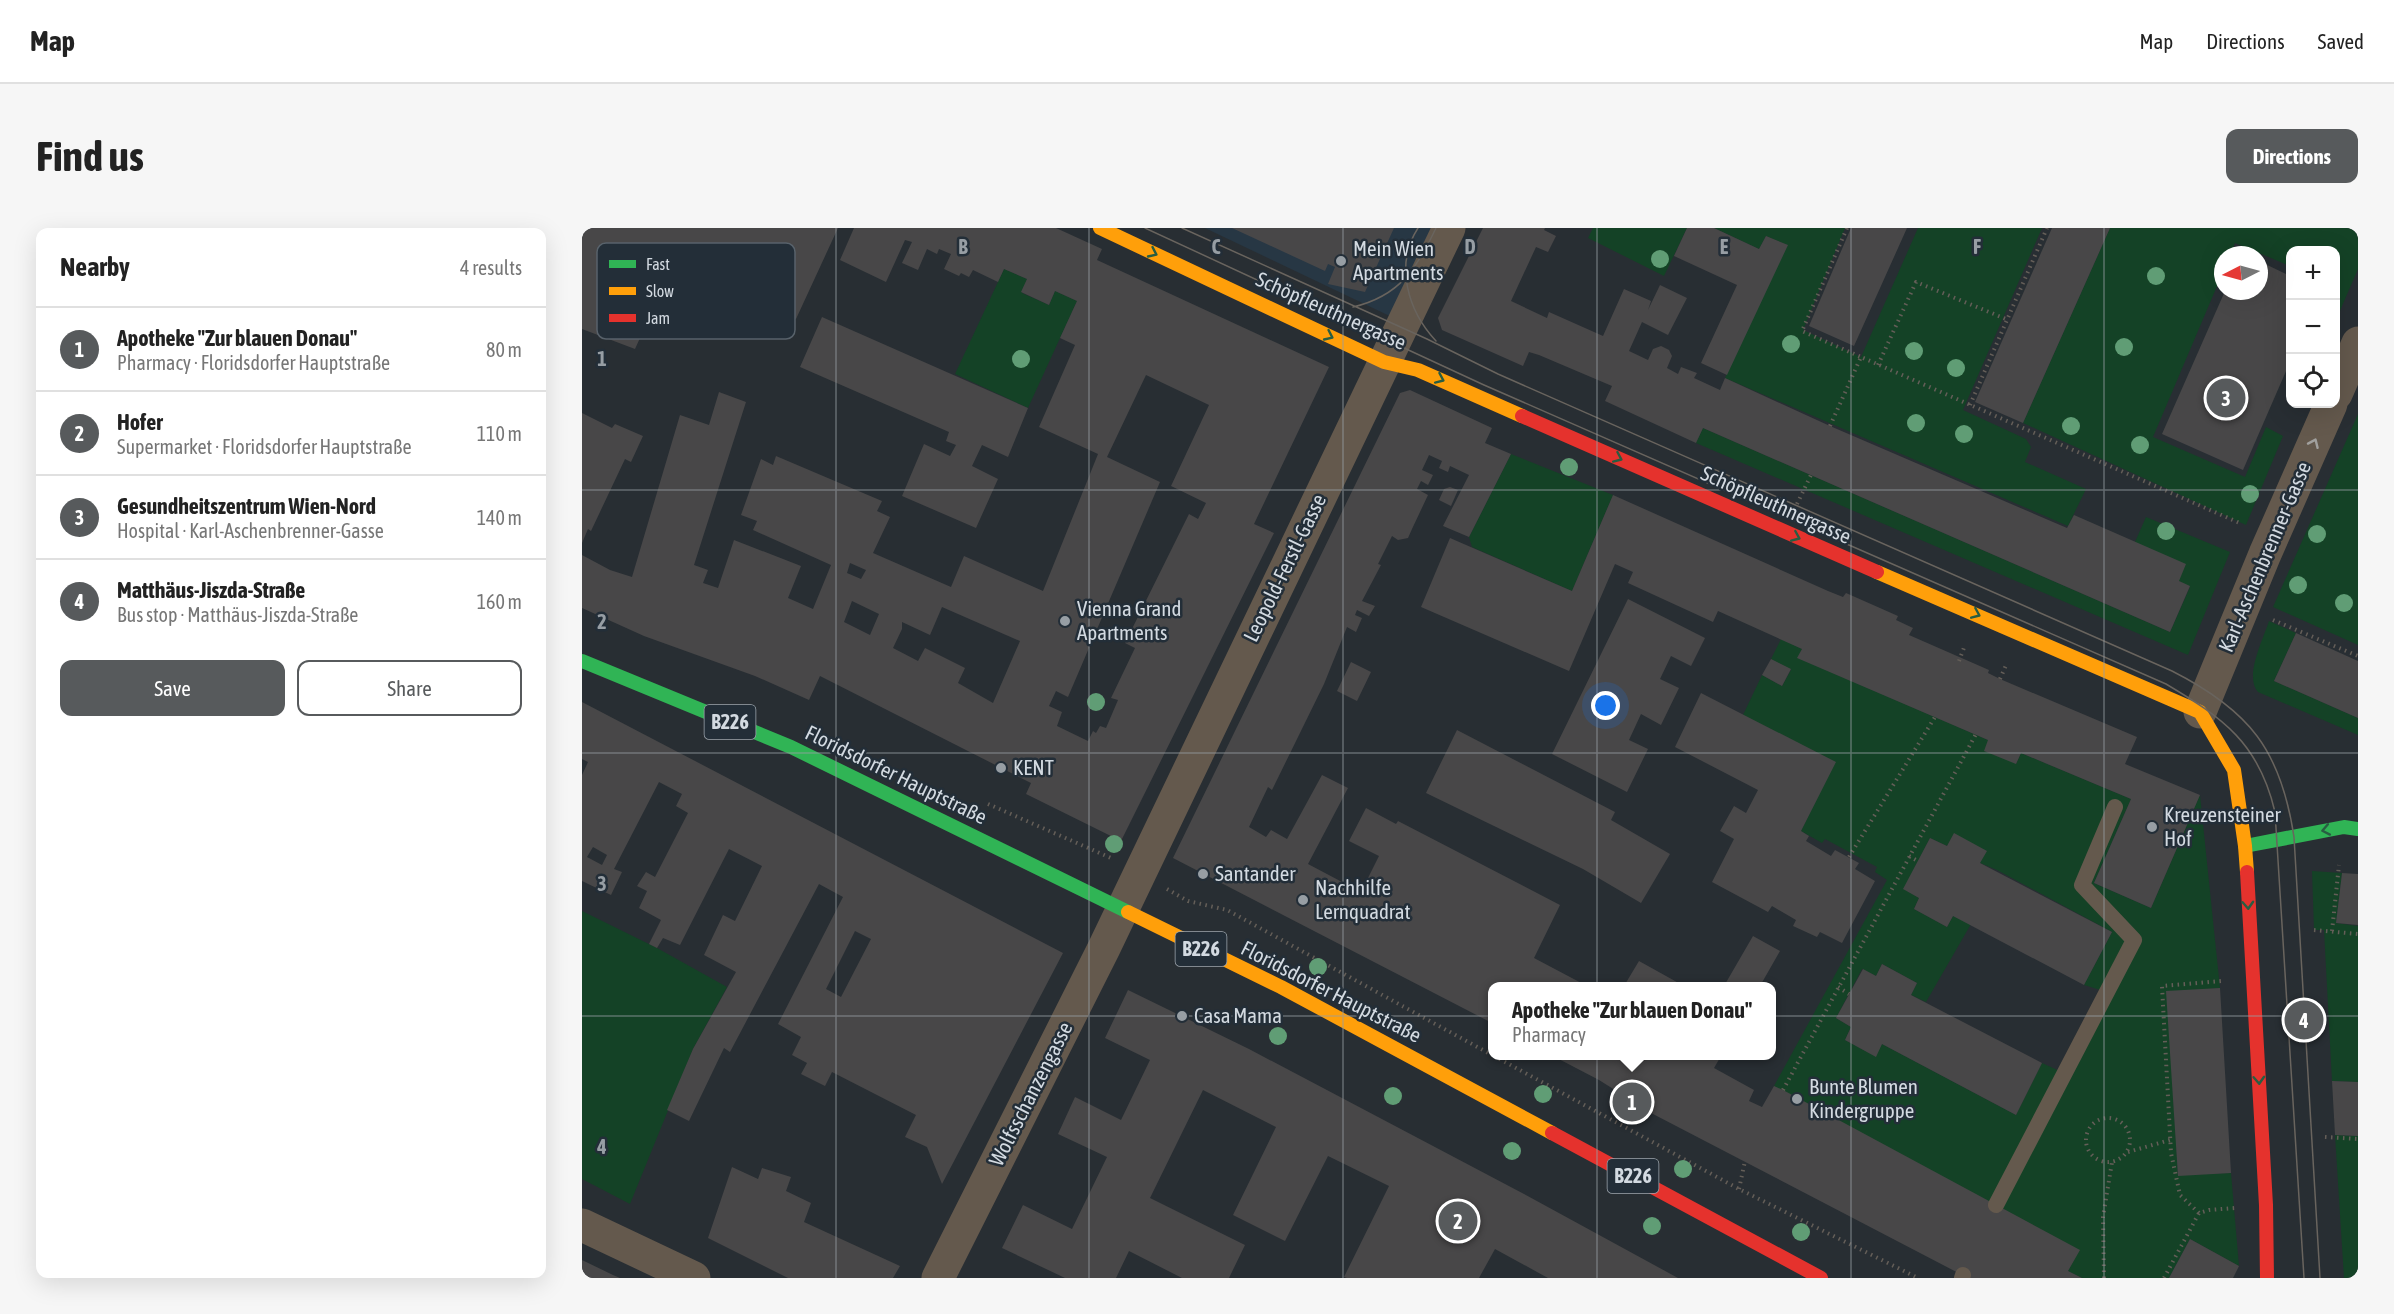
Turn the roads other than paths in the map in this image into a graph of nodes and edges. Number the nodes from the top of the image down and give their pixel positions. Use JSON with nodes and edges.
{"nodes":[{"id":1,"x":1100,"y":228,"type":"edge"},
{"id":2,"x":1449,"y":228,"type":"edge"},
{"id":3,"x":2358,"y":343,"type":"edge"},
{"id":4,"x":1384,"y":362,"type":"junction"},
{"id":5,"x":2340,"y":385,"type":"edge"},
{"id":6,"x":2329,"y":408,"type":"edge"},
{"id":7,"x":582,"y":661,"type":"edge"},
{"id":8,"x":2200,"y":712,"type":"junction"},
{"id":9,"x":2115,"y":807,"type":"dead end"},
{"id":10,"x":2358,"y":829,"type":"edge"},
{"id":11,"x":2245,"y":846,"type":"junction"},
{"id":12,"x":1121,"y":909,"type":"junction"},
{"id":13,"x":1996,"y":1204,"type":"dead end"},
{"id":14,"x":582,"y":1225,"type":"edge"},
{"id":15,"x":694,"y":1278,"type":"edge"},
{"id":16,"x":938,"y":1278,"type":"edge"},
{"id":17,"x":1821,"y":1278,"type":"edge"},
{"id":18,"x":2267,"y":1278,"type":"edge"}],
"edges":[{"from":1,"to":4,"type":"street","name":"Schöpfleuthnergasse","one_way":true},
{"from":2,"to":4,"type":"street","name":"Leopold-Ferstl-Gasse"},
{"from":3,"to":5,"type":"street"},
{"from":4,"to":8,"type":"street","name":"Schöpfleuthnergasse","one_way":true},
{"from":4,"to":12,"type":"street","name":"Leopold-Ferstl-Gasse"},
{"from":8,"to":6,"type":"street","name":"Karl-Aschenbrenner-Gasse","one_way":true},
{"from":7,"to":12,"type":"street","name":"Floridsdorfer Hauptstraße","number":"B226"},
{"from":8,"to":11,"type":"street"},
{"from":9,"to":13,"type":"lane"},
{"from":10,"to":11,"type":"street","one_way":true},
{"from":11,"to":18,"type":"street","one_way":true},
{"from":12,"to":16,"type":"street","name":"Wolfsschanzengasse"},
{"from":12,"to":17,"type":"street","name":"Floridsdorfer Hauptstraße","number":"B226"},
{"from":14,"to":15,"type":"street"}]}
